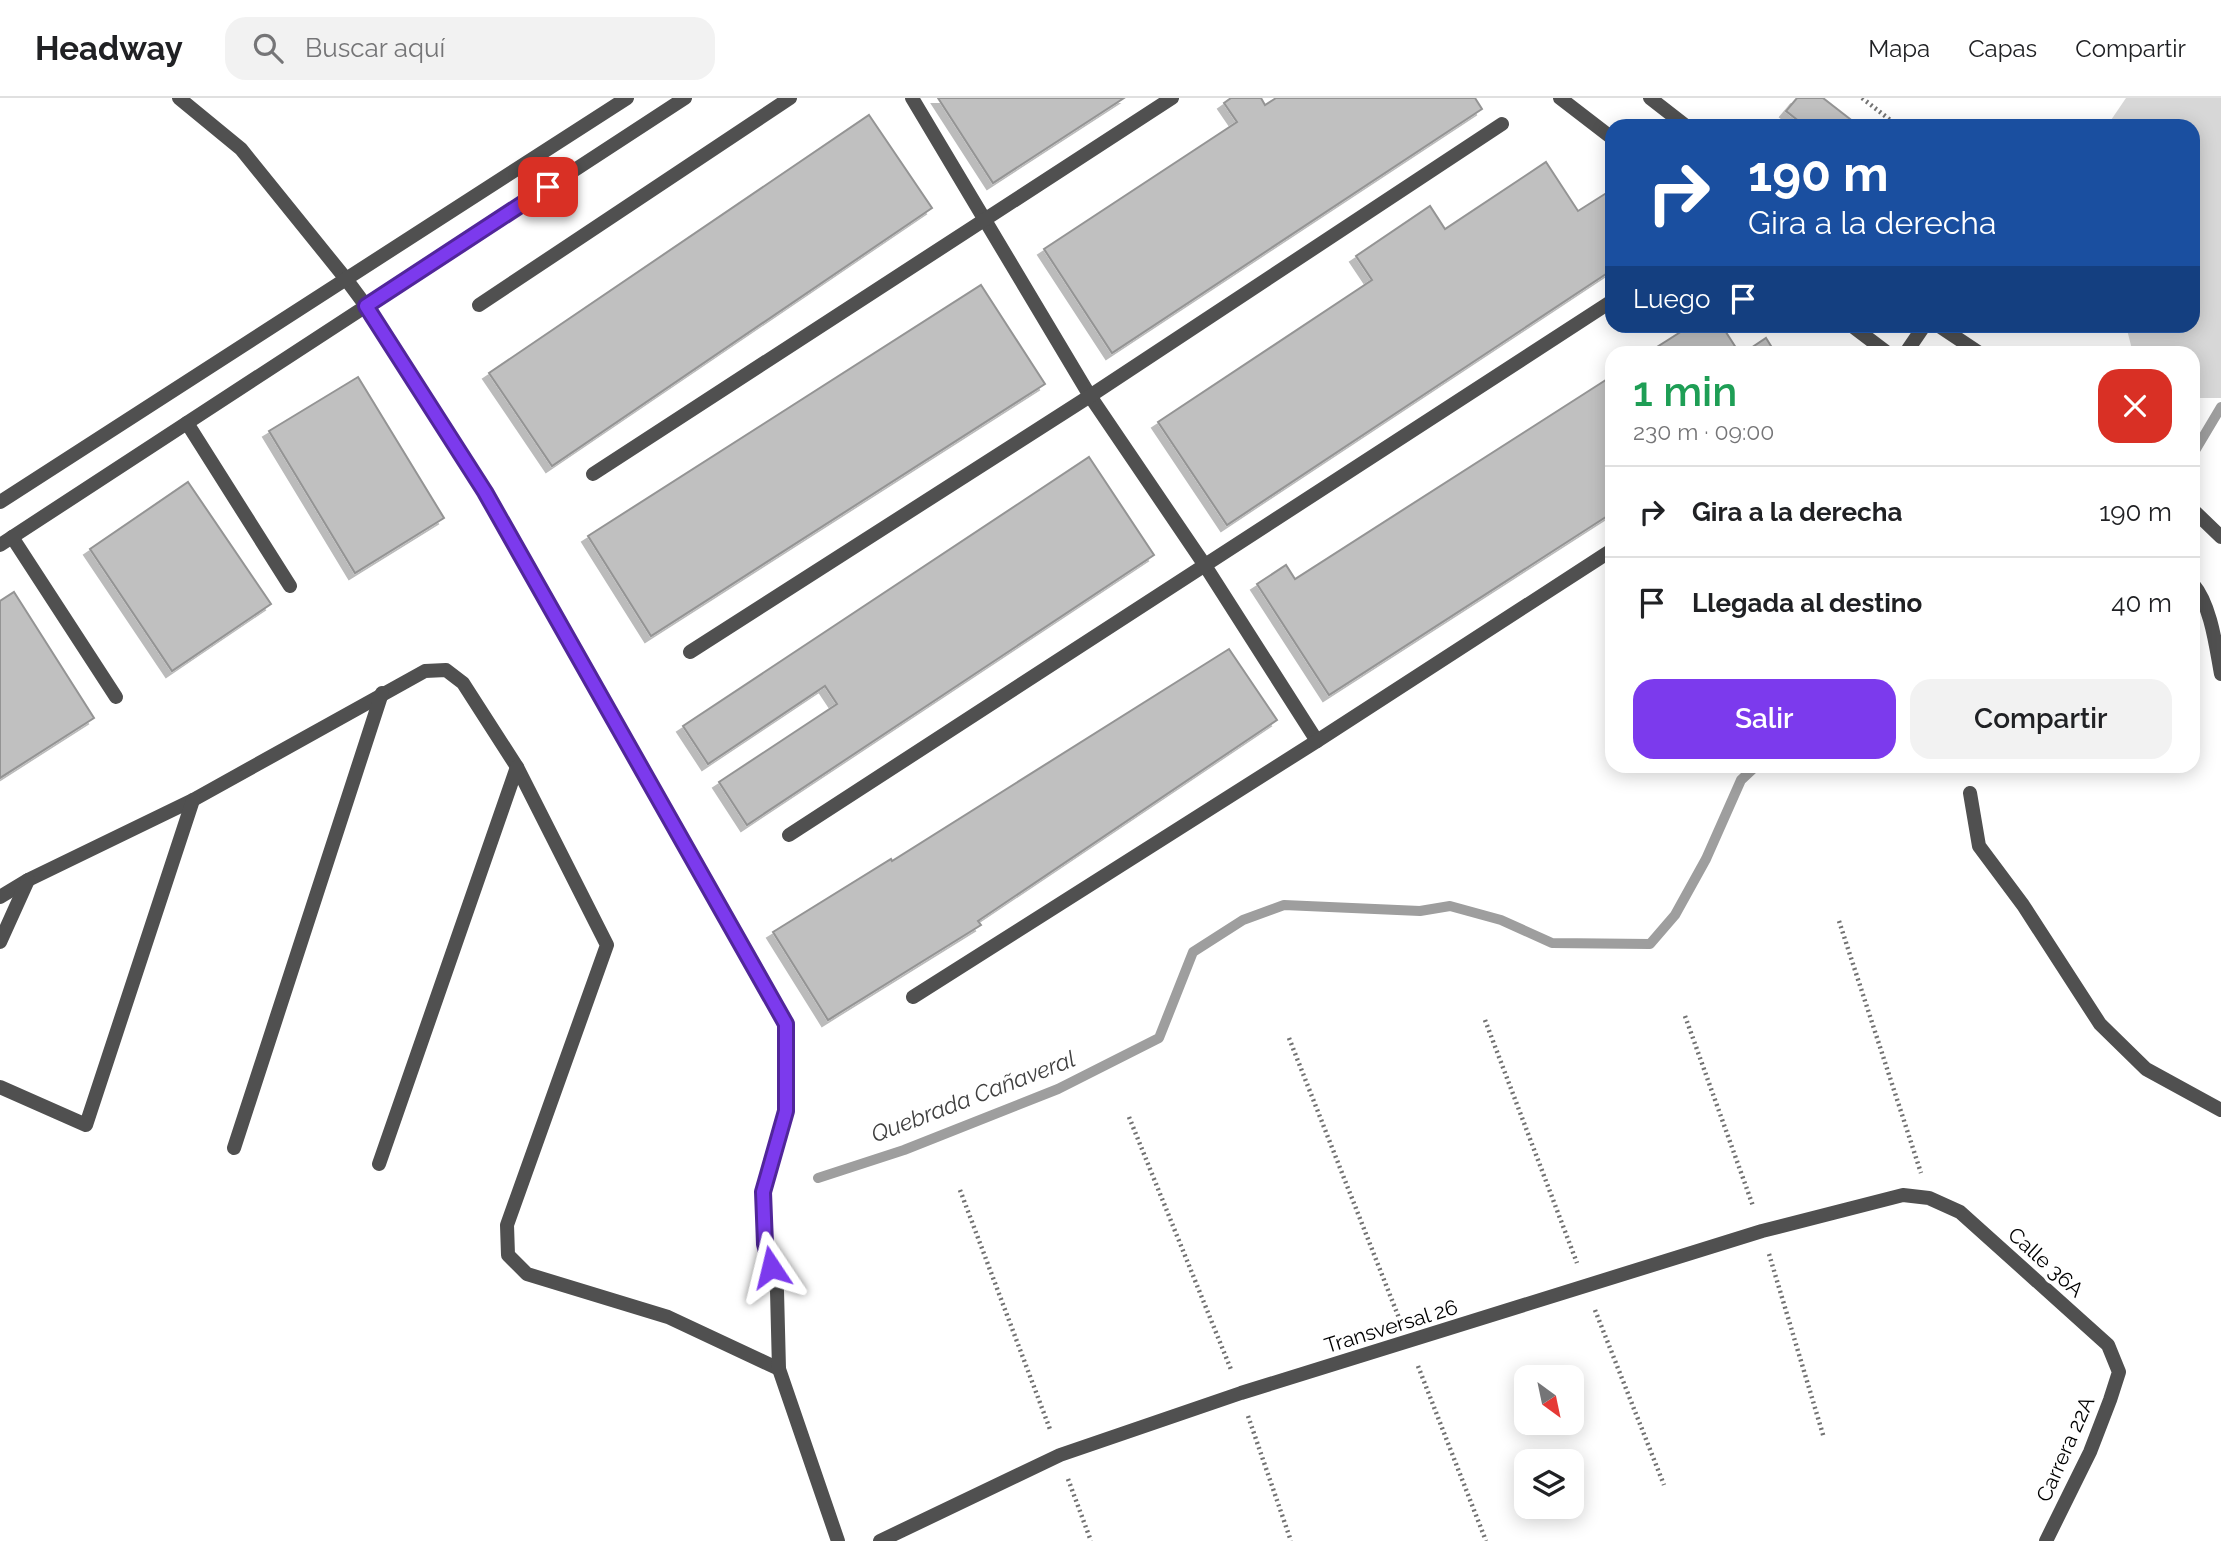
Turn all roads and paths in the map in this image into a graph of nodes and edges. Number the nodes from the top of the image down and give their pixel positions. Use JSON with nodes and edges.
{"nodes":[{"id":1,"x":179,"y":98,"type":"edge"},
{"id":2,"x":627,"y":98,"type":"edge"},
{"id":3,"x":685,"y":98,"type":"edge"},
{"id":4,"x":790,"y":98,"type":"edge"},
{"id":5,"x":912,"y":98,"type":"edge"},
{"id":6,"x":1172,"y":98,"type":"edge"},
{"id":7,"x":1560,"y":98,"type":"edge"},
{"id":8,"x":1650,"y":98,"type":"edge"},
{"id":9,"x":1862,"y":98,"type":"edge"},
{"id":10,"x":1677,"y":119,"type":"edge"},
{"id":11,"x":1889,"y":119,"type":"edge"},
{"id":12,"x":1502,"y":124,"type":"dead end"},
{"id":13,"x":1605,"y":133,"type":"edge"},
{"id":14,"x":984,"y":220,"type":"junction"},
{"id":15,"x":346,"y":279,"type":"junction"},
{"id":16,"x":479,"y":305,"type":"dead end"},
{"id":17,"x":366,"y":306,"type":"junction"},
{"id":18,"x":1605,"y":306,"type":"edge"},
{"id":19,"x":1861,"y":333,"type":"edge"},
{"id":20,"x":1950,"y":333,"type":"edge"},
{"id":21,"x":1878,"y":346,"type":"edge"},
{"id":22,"x":1969,"y":346,"type":"edge"},
{"id":23,"x":1090,"y":396,"type":"junction"},
{"id":24,"x":187,"y":423,"type":"junction"},
{"id":25,"x":593,"y":474,"type":"dead end"},
{"id":26,"x":0,"y":502,"type":"edge"},
{"id":27,"x":2200,"y":517,"type":"edge"},
{"id":28,"x":2221,"y":537,"type":"edge"},
{"id":29,"x":6,"y":541,"type":"edge"},
{"id":30,"x":1605,"y":555,"type":"edge"},
{"id":31,"x":1205,"y":565,"type":"junction"},
{"id":32,"x":290,"y":586,"type":"dead end"},
{"id":33,"x":2200,"y":593,"type":"edge"},
{"id":34,"x":690,"y":652,"type":"dead end"},
{"id":35,"x":2221,"y":674,"type":"edge"},
{"id":36,"x":382,"y":694,"type":"junction"},
{"id":37,"x":116,"y":697,"type":"dead end"},
{"id":38,"x":1317,"y":741,"type":"junction"},
{"id":39,"x":517,"y":767,"type":"junction"},
{"id":40,"x":1970,"y":793,"type":"dead end"},
{"id":41,"x":193,"y":800,"type":"junction"},
{"id":42,"x":789,"y":835,"type":"dead end"},
{"id":43,"x":28,"y":880,"type":"junction"},
{"id":44,"x":0,"y":897,"type":"edge"},
{"id":45,"x":1839,"y":921,"type":"dead end"},
{"id":46,"x":0,"y":942,"type":"edge"},
{"id":47,"x":913,"y":997,"type":"dead end"},
{"id":48,"x":1485,"y":1020,"type":"dead end"},
{"id":49,"x":1289,"y":1038,"type":"dead end"},
{"id":50,"x":0,"y":1087,"type":"edge"},
{"id":51,"x":2221,"y":1110,"type":"edge"},
{"id":52,"x":1129,"y":1116,"type":"dead end"},
{"id":53,"x":234,"y":1148,"type":"dead end"},
{"id":54,"x":379,"y":1164,"type":"dead end"},
{"id":55,"x":960,"y":1190,"type":"dead end"},
{"id":56,"x":1929,"y":1198,"type":"junction"},
{"id":57,"x":1586,"y":1287,"type":"junction"},
{"id":58,"x":1409,"y":1342,"type":"junction"},
{"id":59,"x":779,"y":1369,"type":"junction"},
{"id":60,"x":2119,"y":1372,"type":"joint"},
{"id":61,"x":1241,"y":1394,"type":"junction"},
{"id":62,"x":1060,"y":1455,"type":"junction"},
{"id":63,"x":1664,"y":1485,"type":"dead end"},
{"id":64,"x":838,"y":1541,"type":"edge"},
{"id":65,"x":880,"y":1541,"type":"edge"},
{"id":66,"x":1091,"y":1541,"type":"edge"},
{"id":67,"x":1291,"y":1541,"type":"edge"},
{"id":68,"x":1486,"y":1541,"type":"edge"},
{"id":69,"x":2046,"y":1541,"type":"edge"}],
"edges":[{"from":1,"to":15,"type":"street"},
{"from":2,"to":15,"type":"street"},
{"from":3,"to":17,"type":"street"},
{"from":4,"to":16,"type":"street"},
{"from":5,"to":14,"type":"street"},
{"from":6,"to":14,"type":"street"},
{"from":7,"to":13,"type":"street"},
{"from":8,"to":10,"type":"street"},
{"from":9,"to":11,"type":"path"},
{"from":12,"to":23,"type":"street"},
{"from":14,"to":23,"type":"street"},
{"from":14,"to":25,"type":"street"},
{"from":15,"to":17,"type":"street"},
{"from":15,"to":26,"type":"street"},
{"from":17,"to":24,"type":"street"},
{"from":17,"to":59,"type":"street"},
{"from":18,"to":31,"type":"street"},
{"from":19,"to":21,"type":"street"},
{"from":20,"to":22,"type":"street"},
{"from":23,"to":31,"type":"street"},
{"from":23,"to":34,"type":"street"},
{"from":24,"to":29,"type":"street"},
{"from":24,"to":32,"type":"street"},
{"from":27,"to":28,"type":"street"},
{"from":29,"to":37,"type":"street"},
{"from":30,"to":38,"type":"street"},
{"from":31,"to":38,"type":"street"},
{"from":31,"to":42,"type":"street"},
{"from":33,"to":35,"type":"street"},
{"from":36,"to":39,"type":"street"},
{"from":36,"to":41,"type":"street"},
{"from":36,"to":53,"type":"street"},
{"from":38,"to":47,"type":"street"},
{"from":39,"to":54,"type":"street"},
{"from":39,"to":59,"type":"street"},
{"from":40,"to":51,"type":"street"},
{"from":41,"to":43,"type":"street"},
{"from":41,"to":50,"type":"street"},
{"from":43,"to":44,"type":"street"},
{"from":43,"to":46,"type":"street"},
{"from":45,"to":56,"type":"path"},
{"from":48,"to":57,"type":"path"},
{"from":49,"to":58,"type":"path"},
{"from":52,"to":61,"type":"path"},
{"from":55,"to":62,"type":"path"},
{"from":56,"to":57,"type":"street","name":"Transversal 26"},
{"from":56,"to":60,"type":"street","name":"Calle 36A"},
{"from":57,"to":58,"type":"street","name":"Transversal 26"},
{"from":57,"to":63,"type":"path"},
{"from":58,"to":61,"type":"street","name":"Transversal 26"},
{"from":58,"to":68,"type":"path"},
{"from":59,"to":64,"type":"street"},
{"from":60,"to":69,"type":"street","name":"Carrera 22A"},
{"from":61,"to":62,"type":"street","name":"Transversal 26"},
{"from":61,"to":67,"type":"path"},
{"from":62,"to":65,"type":"street","name":"Transversal 26"},
{"from":62,"to":66,"type":"path"}]}
